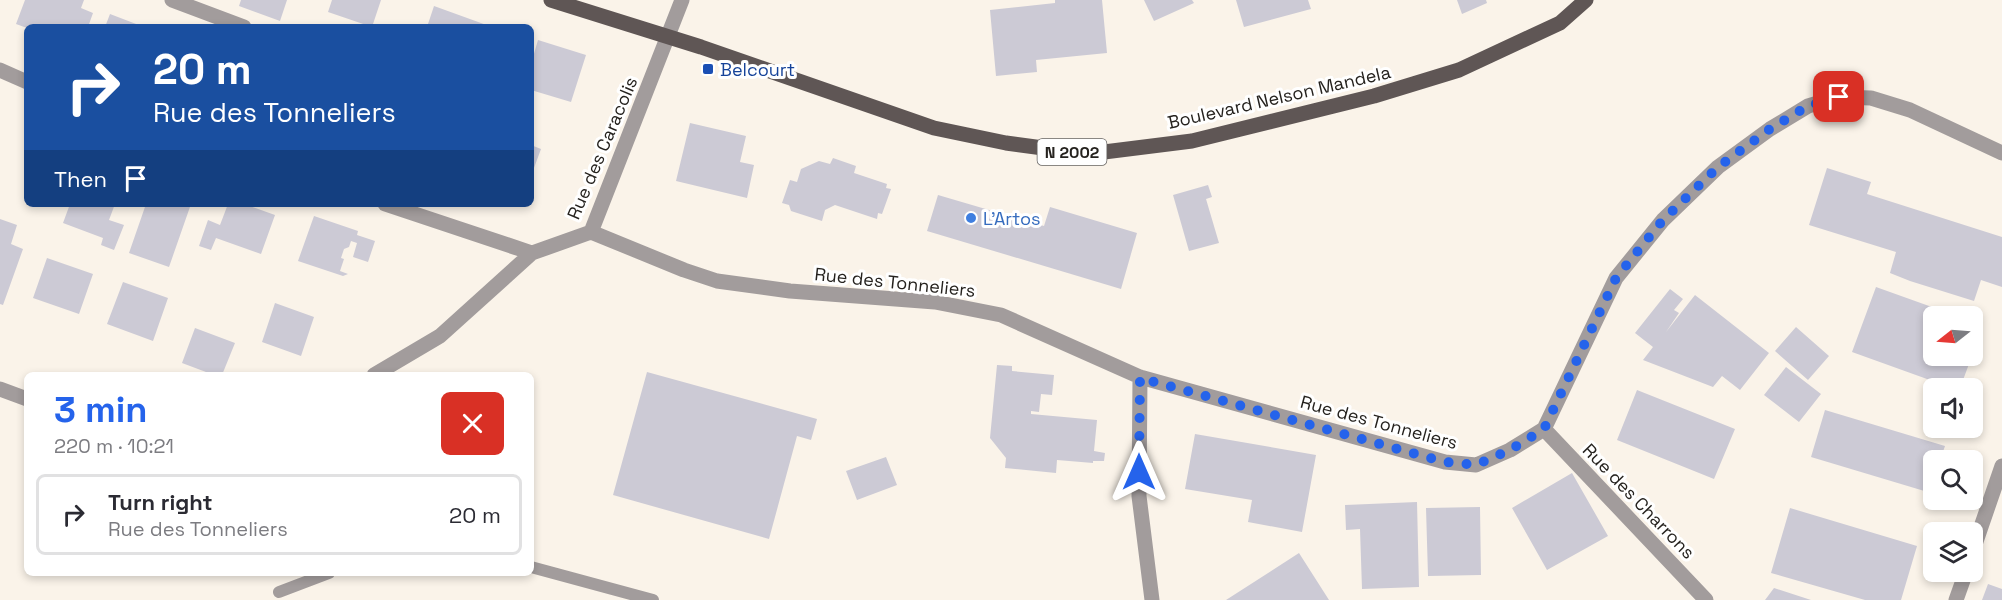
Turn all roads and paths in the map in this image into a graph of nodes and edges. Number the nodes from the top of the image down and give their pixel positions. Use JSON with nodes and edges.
{"nodes":[{"id":1,"x":172,"y":0,"type":"edge"},
{"id":2,"x":551,"y":0,"type":"edge"},
{"id":3,"x":682,"y":0,"type":"edge"},
{"id":4,"x":1586,"y":0,"type":"edge"},
{"id":5,"x":236,"y":24,"type":"edge"},
{"id":6,"x":668,"y":37,"type":"junction"},
{"id":7,"x":0,"y":70,"type":"edge"},
{"id":8,"x":24,"y":81,"type":"edge"},
{"id":9,"x":2002,"y":153,"type":"edge"},
{"id":10,"x":394,"y":207,"type":"edge"},
{"id":11,"x":591,"y":232,"type":"junction"},
{"id":12,"x":532,"y":253,"type":"junction"},
{"id":13,"x":379,"y":372,"type":"edge"},
{"id":14,"x":1140,"y":378,"type":"junction"},
{"id":15,"x":0,"y":389,"type":"edge"},
{"id":16,"x":24,"y":398,"type":"edge"},
{"id":17,"x":1544,"y":429,"type":"junction"},
{"id":18,"x":2002,"y":466,"type":"edge"},
{"id":19,"x":1983,"y":522,"type":"edge"},
{"id":20,"x":534,"y":568,"type":"edge"},
{"id":21,"x":321,"y":576,"type":"edge"},
{"id":22,"x":1962,"y":582,"type":"edge"},
{"id":23,"x":279,"y":592,"type":"dead end"},
{"id":24,"x":653,"y":600,"type":"edge"},
{"id":25,"x":1152,"y":600,"type":"edge"},
{"id":26,"x":1706,"y":600,"type":"edge"},
{"id":27,"x":1956,"y":600,"type":"edge"}],
"edges":[{"from":1,"to":5,"type":"street"},
{"from":2,"to":6,"type":"main road","name":"Boulevard Nelson Mandela","number":"N 2002"},
{"from":3,"to":6,"type":"street","name":"Rue des Caracolis"},
{"from":4,"to":6,"type":"main road","name":"Boulevard Nelson Mandela","number":"N 2002"},
{"from":6,"to":11,"type":"street","name":"Rue des Caracolis"},
{"from":7,"to":8,"type":"street"},
{"from":9,"to":17,"type":"street"},
{"from":10,"to":12,"type":"street"},
{"from":11,"to":12,"type":"street","name":"Rue des Caracolis"},
{"from":11,"to":14,"type":"street","name":"Rue des Tonneliers"},
{"from":12,"to":13,"type":"street","name":"Rue des Caracolis"},
{"from":14,"to":17,"type":"street","name":"Rue des Tonneliers"},
{"from":14,"to":25,"type":"street"},
{"from":15,"to":16,"type":"street"},
{"from":17,"to":26,"type":"street","name":"Rue des Charrons"},
{"from":18,"to":19,"type":"street"},
{"from":20,"to":24,"type":"lane"},
{"from":21,"to":23,"type":"lane"},
{"from":22,"to":27,"type":"street"}]}
